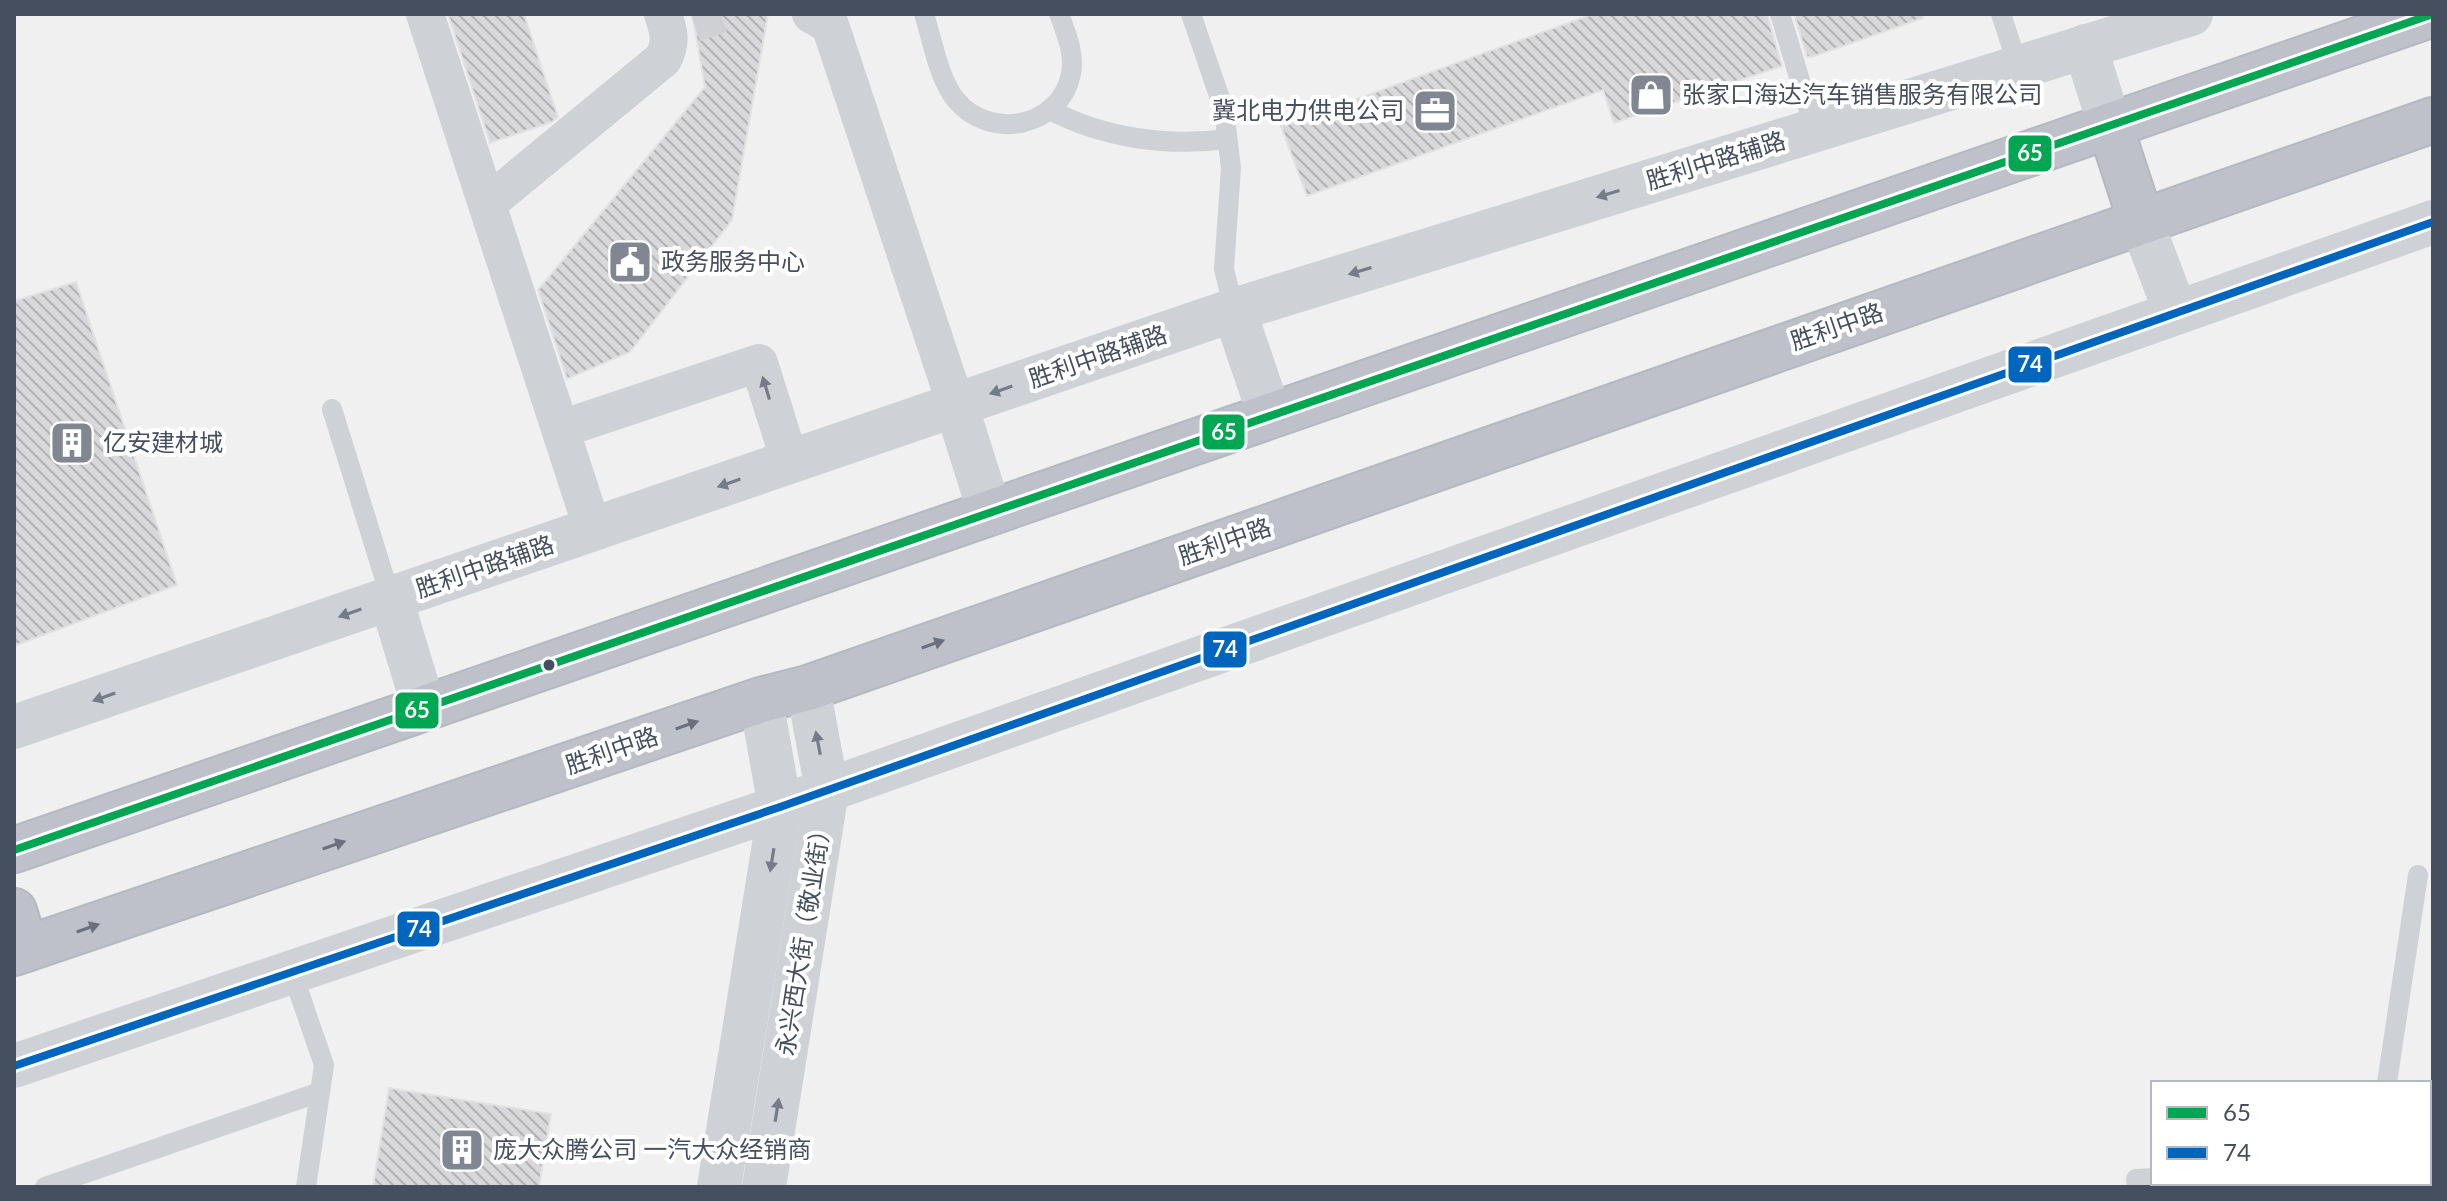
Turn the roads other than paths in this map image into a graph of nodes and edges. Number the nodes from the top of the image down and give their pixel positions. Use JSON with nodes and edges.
{"nodes":[{"id":1,"x":425,"y":14,"type":"edge"},
{"id":2,"x":811,"y":14,"type":"edge"},
{"id":3,"x":924,"y":14,"type":"edge"},
{"id":4,"x":1059,"y":14,"type":"edge"},
{"id":5,"x":1191,"y":14,"type":"edge"},
{"id":6,"x":1780,"y":14,"type":"edge"},
{"id":7,"x":2001,"y":14,"type":"edge"},
{"id":8,"x":2433,"y":14,"type":"edge"},
{"id":9,"x":2187,"y":15,"type":"edge"},
{"id":10,"x":675,"y":23,"type":"edge"},
{"id":11,"x":2085,"y":46,"type":"junction"},
{"id":12,"x":2018,"y":66,"type":"junction"},
{"id":13,"x":1050,"y":110,"type":"junction"},
{"id":14,"x":2433,"y":120,"type":"edge"},
{"id":15,"x":2110,"y":126,"type":"junction"},
{"id":16,"x":1815,"y":130,"type":"junction"},
{"id":17,"x":1227,"y":139,"type":"junction"},
{"id":18,"x":487,"y":204,"type":"junction"},
{"id":19,"x":2141,"y":221,"type":"junction"},
{"id":20,"x":2433,"y":222,"type":"edge"},
{"id":21,"x":1234,"y":310,"type":"junction"},
{"id":22,"x":2176,"y":313,"type":"junction"},
{"id":23,"x":956,"y":405,"type":"junction"},
{"id":24,"x":332,"y":409,"type":"dead end"},
{"id":25,"x":1270,"y":416,"type":"junction"},
{"id":26,"x":561,"y":429,"type":"junction"},
{"id":27,"x":790,"y":462,"type":"junction"},
{"id":28,"x":990,"y":513,"type":"junction"},
{"id":29,"x":593,"y":530,"type":"junction"},
{"id":30,"x":391,"y":599,"type":"junction"},
{"id":31,"x":808,"y":688,"type":"junction"},
{"id":32,"x":761,"y":700,"type":"junction"},
{"id":33,"x":424,"y":708,"type":"junction"},
{"id":34,"x":14,"y":727,"type":"edge"},
{"id":35,"x":827,"y":790,"type":"junction"},
{"id":36,"x":780,"y":807,"type":"junction"},
{"id":37,"x":14,"y":850,"type":"edge"},
{"id":38,"x":2418,"y":875,"type":"dead end"},
{"id":39,"x":18,"y":938,"type":"edge"},
{"id":40,"x":292,"y":972,"type":"junction"},
{"id":41,"x":14,"y":1066,"type":"edge"},
{"id":42,"x":2387,"y":1081,"type":"edge"},
{"id":43,"x":320,"y":1092,"type":"junction"},
{"id":44,"x":2151,"y":1178,"type":"edge"},
{"id":45,"x":45,"y":1187,"type":"edge"},
{"id":46,"x":306,"y":1187,"type":"edge"},
{"id":47,"x":719,"y":1187,"type":"edge"},
{"id":48,"x":764,"y":1187,"type":"edge"},
{"id":49,"x":2137,"y":1187,"type":"edge"}],
"edges":[{"from":1,"to":18,"type":"street"},
{"from":2,"to":23,"type":"street"},
{"from":3,"to":13,"type":"lane"},
{"from":4,"to":13,"type":"lane"},
{"from":5,"to":17,"type":"lane"},
{"from":6,"to":16,"type":"lane"},
{"from":7,"to":12,"type":"lane"},
{"from":8,"to":15,"type":"highway"},
{"from":9,"to":11,"type":"main road","name":"胜利中路辅路"},
{"from":10,"to":18,"type":"street"},
{"from":11,"to":12,"type":"main road","name":"胜利中路辅路"},
{"from":11,"to":15,"type":"main road"},
{"from":12,"to":16,"type":"main road","name":"胜利中路辅路"},
{"from":13,"to":17,"type":"lane"},
{"from":14,"to":19,"type":"highway","name":"胜利中路"},
{"from":15,"to":19,"type":"highway"},
{"from":15,"to":25,"type":"highway"},
{"from":16,"to":21,"type":"main road","name":"胜利中路辅路","one_way":true},
{"from":17,"to":21,"type":"lane"},
{"from":18,"to":26,"type":"street"},
{"from":19,"to":22,"type":"main road"},
{"from":31,"to":19,"type":"highway","name":"胜利中路","one_way":true},
{"from":20,"to":22,"type":"main road"},
{"from":21,"to":23,"type":"main road","name":"胜利中路辅路","one_way":true},
{"from":21,"to":25,"type":"main road"},
{"from":22,"to":35,"type":"main road"},
{"from":23,"to":27,"type":"main road","name":"胜利中路辅路"},
{"from":23,"to":28,"type":"main road"},
{"from":24,"to":30,"type":"lane"},
{"from":25,"to":28,"type":"highway"},
{"from":27,"to":26,"type":"street","one_way":true},
{"from":26,"to":29,"type":"street"},
{"from":27,"to":29,"type":"main road","name":"胜利中路辅路","one_way":true},
{"from":28,"to":33,"type":"highway"},
{"from":29,"to":30,"type":"main road","name":"胜利中路辅路"},
{"from":30,"to":33,"type":"main road"},
{"from":30,"to":34,"type":"main road","name":"胜利中路辅路","one_way":true},
{"from":31,"to":32,"type":"highway","name":"胜利中路"},
{"from":35,"to":31,"type":"main road","name":"永兴西大街（敬业街）","one_way":true},
{"from":32,"to":36,"type":"main road","name":"永兴西大街（敬业街）"},
{"from":39,"to":32,"type":"highway","name":"胜利中路","one_way":true},
{"from":33,"to":37,"type":"highway"},
{"from":35,"to":36,"type":"main road"},
{"from":48,"to":35,"type":"main road","name":"永兴西大街（敬业街）","one_way":true},
{"from":36,"to":40,"type":"main road"},
{"from":36,"to":47,"type":"main road","name":"永兴西大街（敬业街）","one_way":true},
{"from":38,"to":42,"type":"lane"},
{"from":40,"to":41,"type":"main road"},
{"from":40,"to":43,"type":"lane"},
{"from":43,"to":45,"type":"lane"},
{"from":43,"to":46,"type":"lane"},
{"from":44,"to":49,"type":"lane"}]}
